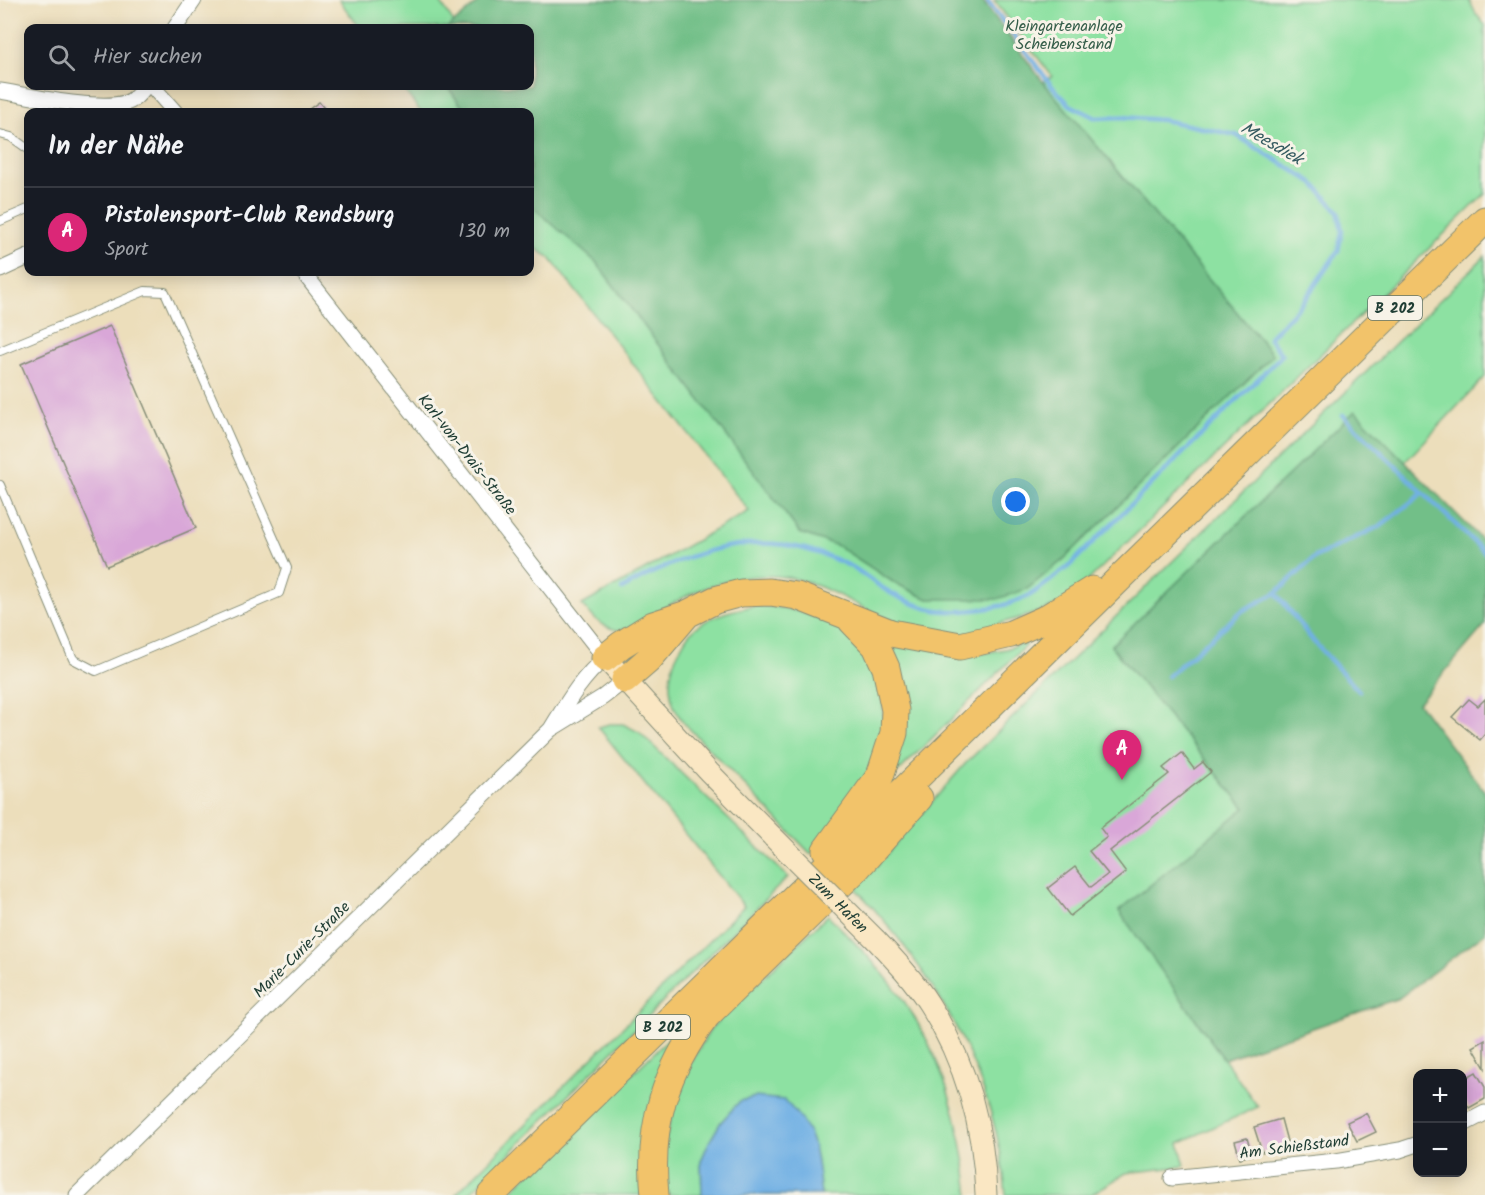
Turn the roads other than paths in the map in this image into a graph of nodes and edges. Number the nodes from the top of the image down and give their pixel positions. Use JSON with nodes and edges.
{"nodes":[{"id":1,"x":194,"y":0,"type":"edge"},
{"id":2,"x":178,"y":24,"type":"edge"},
{"id":3,"x":142,"y":90,"type":"edge"},
{"id":4,"x":156,"y":90,"type":"edge"},
{"id":5,"x":0,"y":91,"type":"edge"},
{"id":6,"x":171,"y":108,"type":"edge"},
{"id":7,"x":0,"y":134,"type":"edge"},
{"id":8,"x":24,"y":145,"type":"edge"},
{"id":9,"x":24,"y":210,"type":"edge"},
{"id":10,"x":1485,"y":220,"type":"edge"},
{"id":11,"x":0,"y":221,"type":"edge"},
{"id":12,"x":24,"y":259,"type":"edge"},
{"id":13,"x":0,"y":270,"type":"edge"},
{"id":14,"x":306,"y":276,"type":"edge"},
{"id":15,"x":0,"y":351,"type":"edge"},
{"id":16,"x":0,"y":485,"type":"edge"},
{"id":17,"x":1136,"y":562,"type":"junction"},
{"id":18,"x":687,"y":614,"type":"junction"},
{"id":19,"x":849,"y":618,"type":"junction"},
{"id":20,"x":605,"y":658,"type":"junction"},
{"id":21,"x":625,"y":680,"type":"junction"},
{"id":22,"x":990,"y":704,"type":"junction"},
{"id":23,"x":551,"y":729,"type":"junction"},
{"id":24,"x":792,"y":901,"type":"junction"},
{"id":25,"x":1485,"y":1113,"type":"edge"},
{"id":26,"x":1466,"y":1123,"type":"edge"},
{"id":27,"x":1413,"y":1146,"type":"edge"},
{"id":28,"x":1172,"y":1178,"type":"dead end"},
{"id":29,"x":77,"y":1195,"type":"edge"},
{"id":30,"x":491,"y":1195,"type":"edge"},
{"id":31,"x":655,"y":1195,"type":"edge"},
{"id":32,"x":986,"y":1195,"type":"edge"}],
"edges":[{"from":1,"to":2,"type":"street"},
{"from":3,"to":5,"type":"street"},
{"from":4,"to":6,"type":"street"},
{"from":7,"to":8,"type":"lane"},
{"from":9,"to":11,"type":"lane"},
{"from":10,"to":17,"type":"highway","number":"B 202"},
{"from":12,"to":13,"type":"street"},
{"from":14,"to":20,"type":"street","name":"Karl-von-Drais-Straße"},
{"from":15,"to":16,"type":"lane"},
{"from":17,"to":19,"type":"highway"},
{"from":17,"to":22,"type":"highway","number":"B 202"},
{"from":18,"to":19,"type":"highway"},
{"from":18,"to":20,"type":"highway"},
{"from":18,"to":21,"type":"highway"},
{"from":19,"to":24,"type":"highway"},
{"from":20,"to":21,"type":"main road","name":"Zum Hafen"},
{"from":20,"to":23,"type":"street","name":"Marie-Curie-Straße"},
{"from":21,"to":23,"type":"street","name":"Marie-Curie-Straße"},
{"from":21,"to":32,"type":"main road","name":"Zum Hafen","bridge":true},
{"from":22,"to":24,"type":"highway","number":"B 202"},
{"from":22,"to":31,"type":"highway"},
{"from":23,"to":29,"type":"street","name":"Marie-Curie-Straße"},
{"from":24,"to":30,"type":"highway","number":"B 202"},
{"from":25,"to":26,"type":"street"},
{"from":27,"to":28,"type":"street","name":"Am Schießstand"}]}
